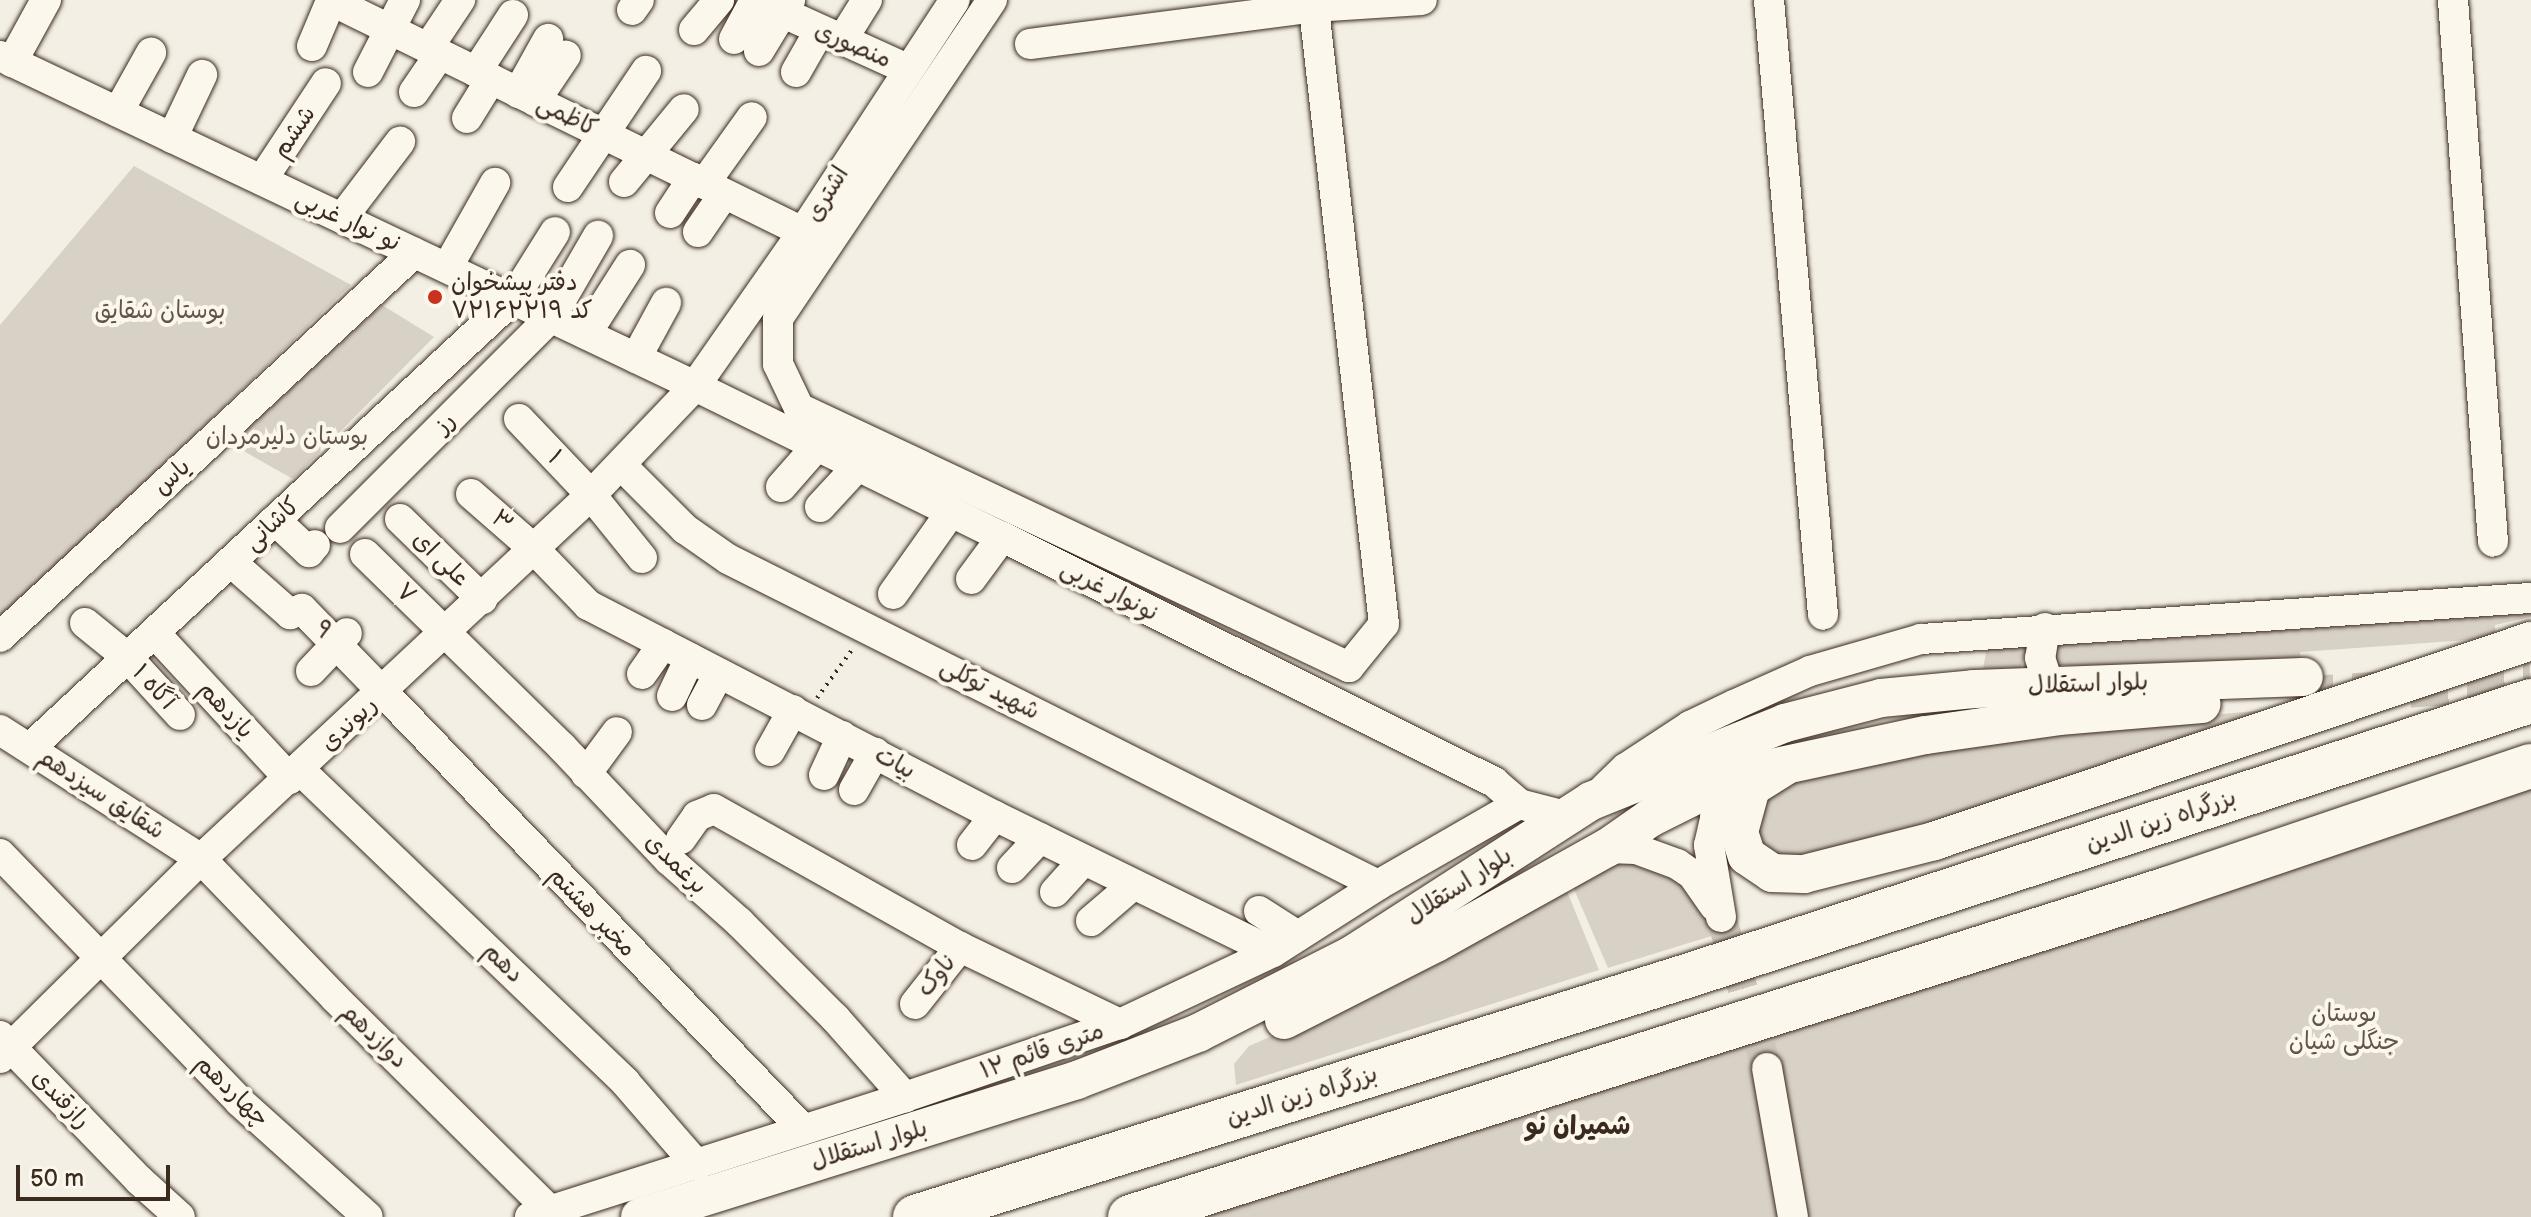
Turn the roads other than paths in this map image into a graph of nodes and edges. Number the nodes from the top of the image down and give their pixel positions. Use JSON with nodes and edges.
{"nodes":[{"id":1,"x":46,"y":0,"type":"edge"},
{"id":2,"x":331,"y":0,"type":"edge"},
{"id":3,"x":405,"y":0,"type":"edge"},
{"id":4,"x":460,"y":0,"type":"edge"},
{"id":5,"x":719,"y":0,"type":"edge"},
{"id":6,"x":867,"y":0,"type":"edge"},
{"id":7,"x":955,"y":0,"type":"edge"},
{"id":8,"x":992,"y":0,"type":"edge"},
{"id":9,"x":1422,"y":0,"type":"edge"},
{"id":10,"x":1769,"y":0,"type":"edge"},
{"id":11,"x":2453,"y":0,"type":"edge"},
{"id":12,"x":770,"y":3,"type":"edge"},
{"id":13,"x":1313,"y":4,"type":"edge"},
{"id":14,"x":513,"y":15,"type":"dead end"},
{"id":15,"x":391,"y":30,"type":"junction"},
{"id":16,"x":694,"y":30,"type":"dead end"},
{"id":17,"x":832,"y":36,"type":"junction"},
{"id":18,"x":1030,"y":44,"type":"dead end"},
{"id":19,"x":746,"y":45,"type":"dead end"},
{"id":20,"x":312,"y":46,"type":"dead end"},
{"id":21,"x":557,"y":47,"type":"dead end"},
{"id":22,"x":434,"y":51,"type":"junction"},
{"id":23,"x":151,"y":53,"type":"dead end"},
{"id":24,"x":6,"y":59,"type":"edge"},
{"id":25,"x":907,"y":69,"type":"junction"},
{"id":26,"x":646,"y":71,"type":"dead end"},
{"id":27,"x":368,"y":72,"type":"dead end"},
{"id":28,"x":805,"y":74,"type":"dead end"},
{"id":29,"x":202,"y":75,"type":"dead end"},
{"id":30,"x":483,"y":76,"type":"junction"},
{"id":31,"x":326,"y":83,"type":"dead end"},
{"id":32,"x":414,"y":92,"type":"dead end"},
{"id":33,"x":526,"y":97,"type":"junction"},
{"id":34,"x":684,"y":109,"type":"dead end"},
{"id":35,"x":118,"y":112,"type":"junction"},
{"id":36,"x":752,"y":117,"type":"dead end"},
{"id":37,"x":467,"y":118,"type":"dead end"},
{"id":38,"x":604,"y":135,"type":"junction"},
{"id":39,"x":172,"y":138,"type":"junction"},
{"id":40,"x":400,"y":142,"type":"dead end"},
{"id":41,"x":643,"y":154,"type":"junction"},
{"id":42,"x":262,"y":180,"type":"junction"},
{"id":43,"x":624,"y":182,"type":"dead end"},
{"id":44,"x":495,"y":183,"type":"dead end"},
{"id":45,"x":707,"y":185,"type":"junction"},
{"id":46,"x":568,"y":187,"type":"dead end"},
{"id":47,"x":670,"y":213,"type":"dead end"},
{"id":48,"x":342,"y":218,"type":"junction"},
{"id":49,"x":555,"y":232,"type":"dead end"},
{"id":50,"x":698,"y":232,"type":"dead end"},
{"id":51,"x":803,"y":232,"type":"junction"},
{"id":52,"x":598,"y":236,"type":"dead end"},
{"id":53,"x":414,"y":253,"type":"junction"},
{"id":54,"x":630,"y":265,"type":"dead end"},
{"id":55,"x":447,"y":268,"type":"junction"},
{"id":56,"x":513,"y":299,"type":"junction"},
{"id":57,"x":666,"y":303,"type":"dead end"},
{"id":58,"x":551,"y":317,"type":"junction"},
{"id":59,"x":586,"y":334,"type":"junction"},
{"id":60,"x":636,"y":358,"type":"junction"},
{"id":61,"x":695,"y":386,"type":"junction"},
{"id":62,"x":519,"y":419,"type":"dead end"},
{"id":63,"x":817,"y":446,"type":"junction"},
{"id":64,"x":621,"y":465,"type":"junction"},
{"id":65,"x":858,"y":466,"type":"junction"},
{"id":66,"x":781,"y":487,"type":"dead end"},
{"id":67,"x":471,"y":494,"type":"dead end"},
{"id":68,"x":591,"y":495,"type":"junction"},
{"id":69,"x":820,"y":507,"type":"dead end"},
{"id":70,"x":951,"y":512,"type":"junction"},
{"id":71,"x":400,"y":519,"type":"dead end"},
{"id":72,"x":275,"y":520,"type":"junction"},
{"id":73,"x":340,"y":528,"type":"dead end"},
{"id":74,"x":1002,"y":537,"type":"junction"},
{"id":75,"x":2493,"y":542,"type":"dead end"},
{"id":76,"x":315,"y":545,"type":"dead end"},
{"id":77,"x":534,"y":549,"type":"junction"},
{"id":78,"x":365,"y":554,"type":"dead end"},
{"id":79,"x":642,"y":558,"type":"dead end"},
{"id":80,"x":231,"y":562,"type":"junction"},
{"id":81,"x":971,"y":579,"type":"dead end"},
{"id":82,"x":893,"y":594,"type":"dead end"},
{"id":83,"x":2531,"y":598,"type":"edge"},
{"id":84,"x":482,"y":599,"type":"junction"},
{"id":85,"x":1823,"y":615,"type":"dead end"},
{"id":86,"x":85,"y":623,"type":"dead end"},
{"id":87,"x":2045,"y":628,"type":"junction"},
{"id":88,"x":446,"y":632,"type":"junction"},
{"id":89,"x":0,"y":637,"type":"edge"},
{"id":90,"x":342,"y":638,"type":"junction"},
{"id":91,"x":651,"y":638,"type":"junction"},
{"id":92,"x":162,"y":641,"type":"dead end"},
{"id":93,"x":2531,"y":641,"type":"edge"},
{"id":94,"x":128,"y":658,"type":"junction"},
{"id":95,"x":690,"y":658,"type":"junction"},
{"id":96,"x":634,"y":668,"type":"dead end"},
{"id":97,"x":311,"y":671,"type":"dead end"},
{"id":98,"x":719,"y":673,"type":"junction"},
{"id":99,"x":2049,"y":685,"type":"junction"},
{"id":100,"x":379,"y":688,"type":"junction"},
{"id":101,"x":1923,"y":694,"type":"junction"},
{"id":102,"x":672,"y":696,"type":"dead end"},
{"id":103,"x":2531,"y":701,"type":"edge"},
{"id":104,"x":702,"y":705,"type":"dead end"},
{"id":105,"x":790,"y":709,"type":"junction"},
{"id":106,"x":180,"y":715,"type":"dead end"},
{"id":107,"x":617,"y":732,"type":"dead end"},
{"id":108,"x":2,"y":733,"type":"edge"},
{"id":109,"x":1926,"y":735,"type":"junction"},
{"id":110,"x":842,"y":736,"type":"junction"},
{"id":111,"x":761,"y":746,"type":"dead end"},
{"id":112,"x":30,"y":748,"type":"junction"},
{"id":113,"x":875,"y":753,"type":"junction"},
{"id":114,"x":1796,"y":761,"type":"junction"},
{"id":115,"x":2531,"y":766,"type":"edge"},
{"id":116,"x":586,"y":774,"type":"junction"},
{"id":117,"x":1741,"y":774,"type":"junction"},
{"id":118,"x":295,"y":775,"type":"junction"},
{"id":119,"x":824,"y":775,"type":"dead end"},
{"id":120,"x":854,"y":790,"type":"dead end"},
{"id":121,"x":1519,"y":804,"type":"junction"},
{"id":122,"x":1578,"y":808,"type":"junction"},
{"id":123,"x":995,"y":816,"type":"junction"},
{"id":124,"x":1040,"y":838,"type":"junction"},
{"id":125,"x":681,"y":839,"type":"dead end"},
{"id":126,"x":972,"y":845,"type":"dead end"},
{"id":127,"x":1519,"y":847,"type":"junction"},
{"id":128,"x":1607,"y":848,"type":"junction"},
{"id":129,"x":0,"y":854,"type":"edge"},
{"id":130,"x":201,"y":859,"type":"junction"},
{"id":131,"x":1084,"y":860,"type":"junction"},
{"id":132,"x":1012,"y":868,"type":"dead end"},
{"id":133,"x":1133,"y":885,"type":"junction"},
{"id":134,"x":1378,"y":885,"type":"junction"},
{"id":135,"x":1055,"y":892,"type":"dead end"},
{"id":136,"x":1259,"y":911,"type":"dead end"},
{"id":137,"x":1091,"y":921,"type":"dead end"},
{"id":138,"x":1425,"y":929,"type":"junction"},
{"id":139,"x":1286,"y":944,"type":"junction"},
{"id":140,"x":960,"y":947,"type":"junction"},
{"id":141,"x":102,"y":958,"type":"junction"},
{"id":142,"x":915,"y":1004,"type":"dead end"},
{"id":143,"x":1120,"y":1024,"type":"junction"},
{"id":144,"x":3,"y":1047,"type":"edge"},
{"id":145,"x":1767,"y":1068,"type":"tunnel mouth"},
{"id":146,"x":905,"y":1097,"type":"junction"},
{"id":147,"x":803,"y":1129,"type":"junction"},
{"id":148,"x":697,"y":1165,"type":"junction"},
{"id":149,"x":540,"y":1214,"type":"edge"},
{"id":150,"x":180,"y":1217,"type":"edge"},
{"id":151,"x":368,"y":1217,"type":"edge"},
{"id":152,"x":640,"y":1217,"type":"edge"},
{"id":153,"x":702,"y":1217,"type":"edge"},
{"id":154,"x":915,"y":1217,"type":"edge"},
{"id":155,"x":1130,"y":1217,"type":"edge"},
{"id":156,"x":1793,"y":1217,"type":"edge"}],
"edges":[{"from":1,"to":24,"type":"street"},
{"from":2,"to":15,"type":"street","name":"کاظمی"},
{"from":2,"to":20,"type":"street"},
{"from":3,"to":15,"type":"street"},
{"from":4,"to":22,"type":"street"},
{"from":5,"to":16,"type":"street"},
{"from":6,"to":17,"type":"street"},
{"from":7,"to":25,"type":"street","name":"اشتری"},
{"from":8,"to":13,"type":"street"},
{"from":9,"to":13,"type":"street"},
{"from":10,"to":85,"type":"street"},
{"from":11,"to":75,"type":"street"},
{"from":12,"to":17,"type":"street","name":"منصوری"},
{"from":12,"to":19,"type":"street"},
{"from":13,"to":18,"type":"street"},
{"from":14,"to":30,"type":"street"},
{"from":15,"to":22,"type":"street","name":"کاظمی"},
{"from":15,"to":27,"type":"street"},
{"from":17,"to":25,"type":"street","name":"منصوری"},
{"from":17,"to":28,"type":"street"},
{"from":21,"to":33,"type":"street"},
{"from":22,"to":30,"type":"street","name":"کاظمی"},
{"from":22,"to":32,"type":"street"},
{"from":23,"to":35,"type":"street"},
{"from":24,"to":35,"type":"street","name":"نو نوار غربی"},
{"from":25,"to":51,"type":"street","name":"اشتری"},
{"from":26,"to":38,"type":"street"},
{"from":29,"to":39,"type":"street"},
{"from":30,"to":33,"type":"street","name":"کاظمی"},
{"from":30,"to":37,"type":"street"},
{"from":31,"to":42,"type":"street","name":"ششم"},
{"from":33,"to":38,"type":"street","name":"کاظمی"},
{"from":34,"to":41,"type":"street"},
{"from":35,"to":39,"type":"street","name":"نو نوار غربی"},
{"from":36,"to":45,"type":"street"},
{"from":38,"to":41,"type":"street","name":"کاظمی"},
{"from":38,"to":46,"type":"street"},
{"from":39,"to":42,"type":"street","name":"نو نوار غربی"},
{"from":40,"to":48,"type":"street"},
{"from":41,"to":43,"type":"street"},
{"from":41,"to":45,"type":"street","name":"کاظمی"},
{"from":42,"to":48,"type":"street","name":"نو نوار غربی"},
{"from":44,"to":55,"type":"street"},
{"from":45,"to":47,"type":"street"},
{"from":45,"to":50,"type":"street"},
{"from":45,"to":51,"type":"street","name":"کاظمی"},
{"from":48,"to":53,"type":"street","name":"نو نوار غربی"},
{"from":49,"to":56,"type":"street","name":"کاشانی"},
{"from":51,"to":61,"type":"street","name":"اشتری"},
{"from":52,"to":58,"type":"street"},
{"from":53,"to":55,"type":"street","name":"نو نوار غربی"},
{"from":53,"to":89,"type":"street","name":"یاس"},
{"from":54,"to":59,"type":"street"},
{"from":55,"to":56,"type":"street","name":"نو نوار غربی"},
{"from":56,"to":58,"type":"street","name":"نو نوار غربی"},
{"from":56,"to":72,"type":"street","name":"کاشانی"},
{"from":57,"to":60,"type":"street"},
{"from":58,"to":59,"type":"street","name":"نو نوار غربی"},
{"from":58,"to":73,"type":"street","name":"رز"},
{"from":59,"to":60,"type":"street","name":"نو نوار غربی"},
{"from":60,"to":61,"type":"street","name":"نو نوار غربی"},
{"from":61,"to":63,"type":"street","name":"نونوار غربی"},
{"from":61,"to":64,"type":"street","name":"ریوندی"},
{"from":62,"to":68,"type":"street","name":"۱"},
{"from":63,"to":65,"type":"street","name":"نونوار غربی"},
{"from":63,"to":66,"type":"street"},
{"from":64,"to":68,"type":"street","name":"ریوندی"},
{"from":64,"to":134,"type":"street","name":"شهید توکلی"},
{"from":65,"to":69,"type":"street"},
{"from":65,"to":70,"type":"street","name":"نونوار غربی"},
{"from":67,"to":77,"type":"street","name":"۳"},
{"from":68,"to":77,"type":"street","name":"ریوندی"},
{"from":68,"to":79,"type":"street","name":"۱"},
{"from":70,"to":74,"type":"street","name":"نونوار غربی"},
{"from":70,"to":82,"type":"street"},
{"from":71,"to":84,"type":"street","name":"علی ای"},
{"from":72,"to":76,"type":"street"},
{"from":72,"to":80,"type":"street","name":"کاشانی"},
{"from":74,"to":81,"type":"street"},
{"from":74,"to":121,"type":"street","name":"نونوار غربی"},
{"from":77,"to":84,"type":"street","name":"ریوندی"},
{"from":77,"to":91,"type":"street","name":"بیات"},
{"from":78,"to":88,"type":"street","name":"۷"},
{"from":80,"to":90,"type":"street","name":"۹"},
{"from":80,"to":94,"type":"street","name":"کاشانی"},
{"from":83,"to":87,"type":"street"},
{"from":84,"to":88,"type":"street","name":"ریوندی"},
{"from":86,"to":94,"type":"street","name":"آگاه ۱"},
{"from":87,"to":99,"type":"street"},
{"from":87,"to":122,"type":"street"},
{"from":88,"to":100,"type":"street","name":"ریوندی"},
{"from":88,"to":116,"type":"street","name":"برغمدی"},
{"from":90,"to":97,"type":"street"},
{"from":90,"to":100,"type":"street","name":"۹"},
{"from":91,"to":95,"type":"street","name":"بیات"},
{"from":91,"to":96,"type":"street"},
{"from":92,"to":118,"type":"street","name":"یازدهم"},
{"from":93,"to":114,"type":"main road"},
{"from":94,"to":106,"type":"street","name":"آگاه ۱"},
{"from":94,"to":112,"type":"street","name":"کاشانی"},
{"from":95,"to":98,"type":"street","name":"بیات"},
{"from":95,"to":102,"type":"street"},
{"from":98,"to":104,"type":"street"},
{"from":98,"to":105,"type":"street","name":"بیات"},
{"from":99,"to":101,"type":"main road","name":"بلوار استقلال"},
{"from":99,"to":109,"type":"main road","name":"بلوار استقلال"},
{"from":100,"to":118,"type":"street","name":"ریوندی"},
{"from":100,"to":147,"type":"street","name":"مخبر هشتم"},
{"from":101,"to":109,"type":"main road"},
{"from":101,"to":122,"type":"main road","name":"بلوار استقلال"},
{"from":103,"to":154,"type":"highway","name":"بزرگراه زین الدین"},
{"from":105,"to":110,"type":"street","name":"بیات"},
{"from":105,"to":111,"type":"street"},
{"from":107,"to":116,"type":"street"},
{"from":108,"to":112,"type":"street","name":"شقایق سیزدهم"},
{"from":109,"to":114,"type":"main road","name":"بلوار استقلال"},
{"from":110,"to":113,"type":"street","name":"بیات"},
{"from":110,"to":119,"type":"street"},
{"from":112,"to":130,"type":"street","name":"شقایق سیزدهم"},
{"from":113,"to":120,"type":"street"},
{"from":113,"to":123,"type":"street","name":"بیات"},
{"from":114,"to":117,"type":"main road","name":"بلوار استقلال"},
{"from":115,"to":155,"type":"highway"},
{"from":116,"to":146,"type":"street","name":"برغمدی"},
{"from":117,"to":128,"type":"main road","name":"بلوار استقلال"},
{"from":117,"to":128,"type":"street"},
{"from":118,"to":130,"type":"street","name":"ریوندی"},
{"from":118,"to":148,"type":"street","name":"دهم"},
{"from":121,"to":122,"type":"street"},
{"from":121,"to":127,"type":"street"},
{"from":121,"to":134,"type":"street","name":"۱۲ متری قائم"},
{"from":122,"to":127,"type":"main road","name":"بلوار استقلال"},
{"from":123,"to":124,"type":"street","name":"بیات"},
{"from":123,"to":126,"type":"street"},
{"from":124,"to":131,"type":"street","name":"بیات"},
{"from":124,"to":132,"type":"street"},
{"from":125,"to":140,"type":"street","name":"برغمدی"},
{"from":127,"to":138,"type":"main road","name":"بلوار استقلال"},
{"from":128,"to":138,"type":"main road","name":"بلوار استقلال"},
{"from":129,"to":141,"type":"street","name":"چهاردهم"},
{"from":130,"to":141,"type":"street","name":"ریوندی"},
{"from":130,"to":149,"type":"street","name":"دوازدهم"},
{"from":131,"to":133,"type":"street","name":"بیات"},
{"from":131,"to":135,"type":"street"},
{"from":133,"to":137,"type":"street"},
{"from":133,"to":139,"type":"street","name":"بیات"},
{"from":134,"to":139,"type":"street","name":"۱۲ متری قائم"},
{"from":136,"to":139,"type":"street"},
{"from":138,"to":152,"type":"main road","name":"بلوار استقلال"},
{"from":138,"to":153,"type":"main road","name":"بلوار استقلال"},
{"from":139,"to":143,"type":"street","name":"۱۲ متری قائم"},
{"from":140,"to":142,"type":"street","name":"ناوک"},
{"from":140,"to":143,"type":"street","name":"برغمدی"},
{"from":141,"to":144,"type":"street","name":"ریوندی"},
{"from":141,"to":151,"type":"street","name":"چهاردهم"},
{"from":143,"to":146,"type":"street","name":"۱۲ متری قائم"},
{"from":144,"to":150,"type":"street","name":"رازقندی"},
{"from":145,"to":156,"type":"street"},
{"from":146,"to":147,"type":"street","name":"۱۲ متری قائم"},
{"from":147,"to":148,"type":"street","name":"۱۲ متری قائم"},
{"from":148,"to":149,"type":"street","name":"۱۲ متری قائم"}]}
